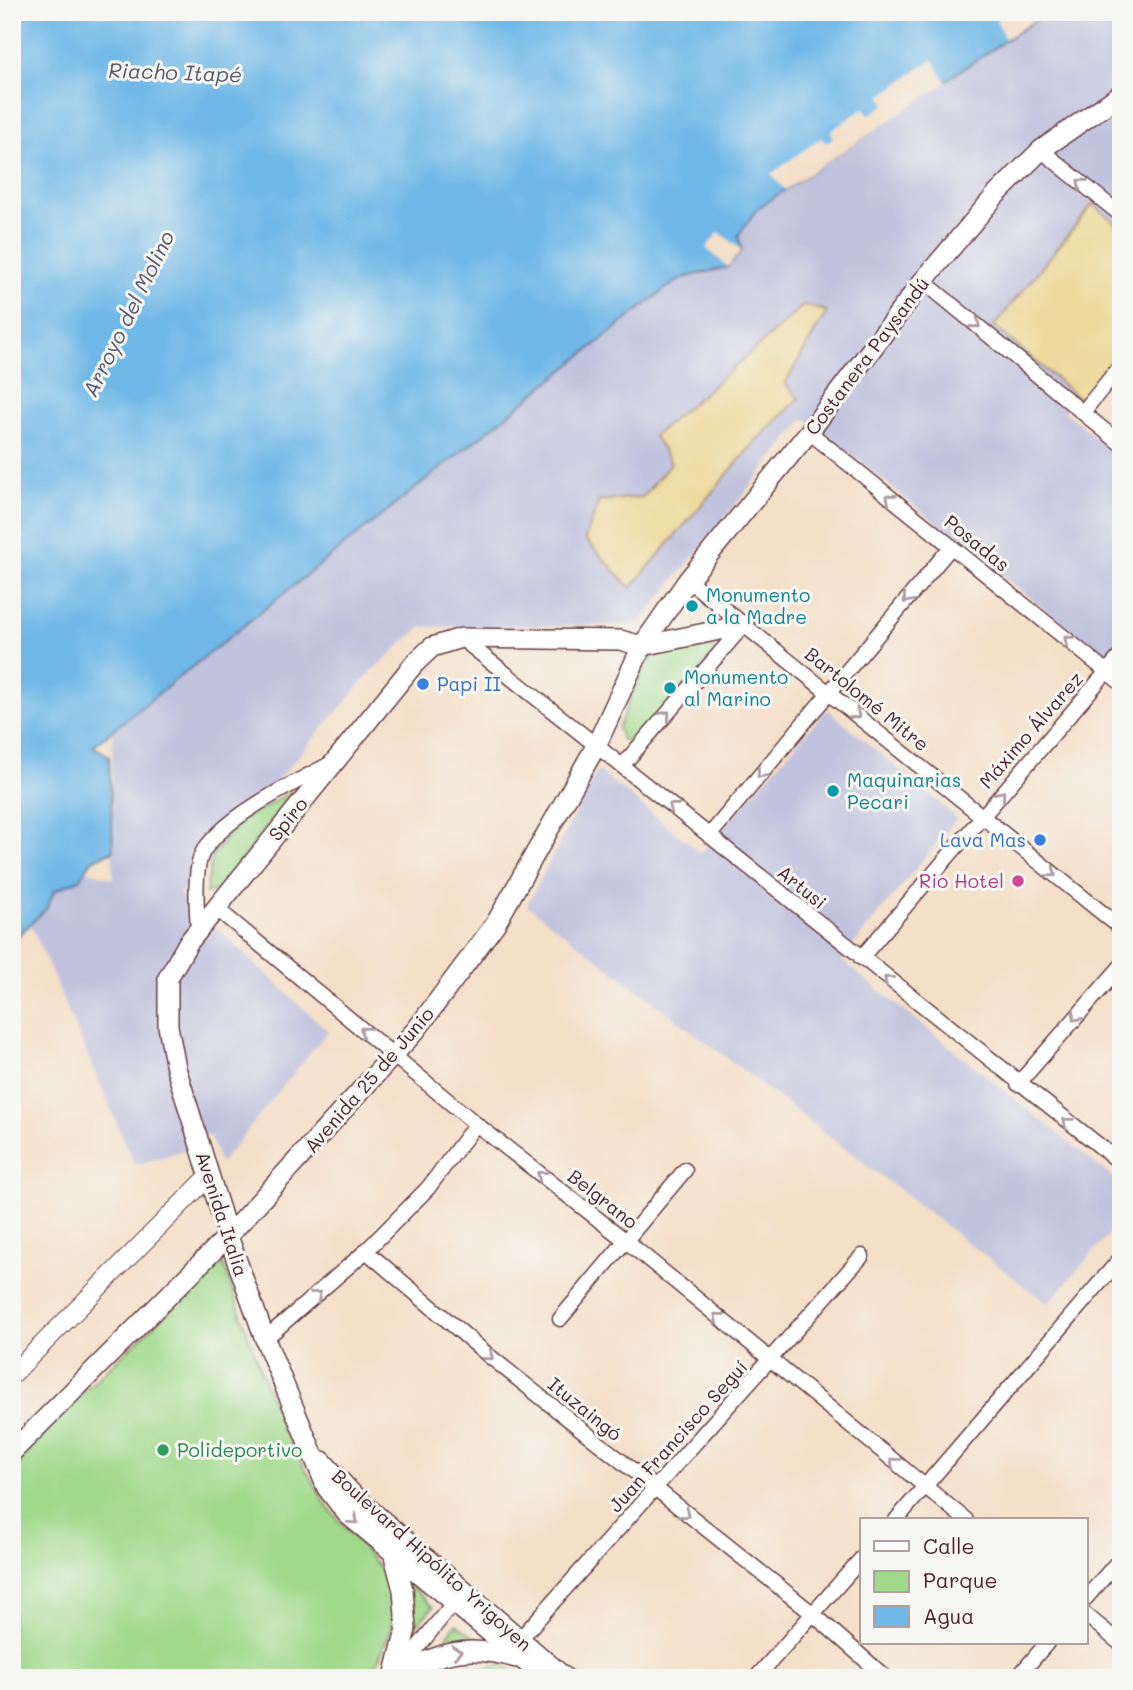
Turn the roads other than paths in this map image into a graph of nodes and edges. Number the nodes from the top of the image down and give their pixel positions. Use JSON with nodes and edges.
{"nodes":[{"id":1,"x":1121,"y":94,"type":"edge"},
{"id":2,"x":1041,"y":150,"type":"junction"},
{"id":3,"x":1121,"y":215,"type":"edge"},
{"id":4,"x":923,"y":281,"type":"junction"},
{"id":5,"x":1121,"y":365,"type":"edge"},
{"id":6,"x":1083,"y":412,"type":"junction"},
{"id":7,"x":809,"y":432,"type":"junction"},
{"id":8,"x":1121,"y":444,"type":"edge"},
{"id":9,"x":951,"y":547,"type":"junction"},
{"id":10,"x":688,"y":580,"type":"junction"},
{"id":11,"x":744,"y":625,"type":"junction"},
{"id":12,"x":461,"y":638,"type":"junction"},
{"id":13,"x":642,"y":646,"type":"junction"},
{"id":14,"x":1121,"y":655,"type":"edge"},
{"id":15,"x":1106,"y":672,"type":"junction"},
{"id":16,"x":1121,"y":683,"type":"edge"},
{"id":17,"x":829,"y":693,"type":"junction"},
{"id":18,"x":596,"y":746,"type":"junction"},
{"id":19,"x":336,"y":760,"type":"junction"},
{"id":20,"x":622,"y":766,"type":"junction"},
{"id":21,"x":982,"y":817,"type":"junction"},
{"id":22,"x":709,"y":836,"type":"junction"},
{"id":23,"x":216,"y":908,"type":"junction"},
{"id":24,"x":1121,"y":928,"type":"edge"},
{"id":25,"x":198,"y":931,"type":"junction"},
{"id":26,"x":860,"y":958,"type":"junction"},
{"id":27,"x":1121,"y":966,"type":"edge"},
{"id":28,"x":168,"y":978,"type":"joint"},
{"id":29,"x":394,"y":1055,"type":"junction"},
{"id":30,"x":1018,"y":1084,"type":"junction"},
{"id":31,"x":476,"y":1124,"type":"junction"},
{"id":32,"x":1121,"y":1163,"type":"edge"},
{"id":33,"x":685,"y":1170,"type":"dead end"},
{"id":34,"x":209,"y":1176,"type":"junction"},
{"id":35,"x":228,"y":1236,"type":"junction"},
{"id":36,"x":626,"y":1241,"type":"junction"},
{"id":37,"x":366,"y":1251,"type":"junction"},
{"id":38,"x":862,"y":1256,"type":"dead end"},
{"id":39,"x":1121,"y":1258,"type":"edge"},
{"id":40,"x":560,"y":1319,"type":"dead end"},
{"id":41,"x":265,"y":1339,"type":"junction"},
{"id":42,"x":771,"y":1361,"type":"junction"},
{"id":43,"x":12,"y":1375,"type":"edge"},
{"id":44,"x":306,"y":1442,"type":"junction"},
{"id":45,"x":12,"y":1451,"type":"edge"},
{"id":46,"x":925,"y":1488,"type":"junction"},
{"id":47,"x":655,"y":1491,"type":"junction"},
{"id":48,"x":897,"y":1518,"type":"edge"},
{"id":49,"x":963,"y":1518,"type":"edge"},
{"id":50,"x":393,"y":1552,"type":"junction"},
{"id":51,"x":1121,"y":1558,"type":"edge"},
{"id":52,"x":860,"y":1560,"type":"edge"},
{"id":53,"x":459,"y":1596,"type":"junction"},
{"id":54,"x":1088,"y":1596,"type":"edge"},
{"id":55,"x":812,"y":1613,"type":"junction"},
{"id":56,"x":1088,"y":1617,"type":"edge"},
{"id":57,"x":520,"y":1639,"type":"junction"},
{"id":58,"x":1046,"y":1644,"type":"edge"},
{"id":59,"x":1121,"y":1644,"type":"edge"},
{"id":60,"x":524,"y":1660,"type":"junction"},
{"id":61,"x":394,"y":1677,"type":"edge"},
{"id":62,"x":545,"y":1678,"type":"edge"},
{"id":63,"x":565,"y":1678,"type":"edge"},
{"id":64,"x":756,"y":1678,"type":"edge"},
{"id":65,"x":886,"y":1678,"type":"edge"},
{"id":66,"x":1017,"y":1678,"type":"edge"}],
"edges":[{"from":1,"to":2,"type":"main road","name":"Costanera Paysandú"},
{"from":3,"to":2,"type":"street","one_way":true},
{"from":2,"to":4,"type":"main road","name":"Costanera Paysandú"},
{"from":4,"to":6,"type":"street","one_way":true},
{"from":4,"to":7,"type":"main road","name":"Costanera Paysandú"},
{"from":5,"to":6,"type":"street"},
{"from":6,"to":8,"type":"street"},
{"from":9,"to":7,"type":"street","name":"Posadas","one_way":true},
{"from":7,"to":10,"type":"main road","name":"Costanera Paysandú"},
{"from":15,"to":9,"type":"street","name":"Posadas","one_way":true},
{"from":9,"to":17,"type":"street","one_way":true},
{"from":10,"to":11,"type":"street","name":"Bartolomé Mitre"},
{"from":10,"to":13,"type":"main road","name":"Costanera Paysandú"},
{"from":11,"to":13,"type":"main road"},
{"from":11,"to":17,"type":"street","name":"Bartolomé Mitre"},
{"from":20,"to":11,"type":"street","one_way":true},
{"from":12,"to":13,"type":"main road"},
{"from":12,"to":18,"type":"street","name":"Artusi"},
{"from":12,"to":19,"type":"main road","name":"Spiro"},
{"from":13,"to":18,"type":"main road","name":"Avenida 25 de Junio"},
{"from":14,"to":15,"type":"street","name":"Máximo Álvarez"},
{"from":15,"to":16,"type":"street","name":"Posadas"},
{"from":21,"to":15,"type":"street","name":"Máximo Álvarez","one_way":true},
{"from":17,"to":21,"type":"street","name":"Bartolomé Mitre","one_way":true},
{"from":17,"to":22,"type":"street","one_way":true},
{"from":18,"to":20,"type":"street","name":"Artusi"},
{"from":18,"to":29,"type":"main road","name":"Avenida 25 de Junio"},
{"from":19,"to":23,"type":"main road","name":"Spiro"},
{"from":19,"to":25,"type":"street"},
{"from":22,"to":20,"type":"street","name":"Artusi","one_way":true},
{"from":21,"to":24,"type":"street","name":"Bartolomé Mitre","one_way":true},
{"from":21,"to":26,"type":"street","name":"Máximo Álvarez"},
{"from":22,"to":26,"type":"street","name":"Artusi"},
{"from":23,"to":25,"type":"main road","name":"Spiro"},
{"from":29,"to":23,"type":"street","name":"Belgrano","one_way":true},
{"from":25,"to":28,"type":"main road","name":"Spiro"},
{"from":30,"to":26,"type":"street","name":"Artusi","one_way":true},
{"from":27,"to":30,"type":"street","one_way":true},
{"from":28,"to":34,"type":"main road","name":"Avenida Italia"},
{"from":29,"to":31,"type":"street","name":"Belgrano"},
{"from":29,"to":35,"type":"main road","name":"Avenida 25 de Junio"},
{"from":32,"to":30,"type":"street","name":"Artusi","one_way":true},
{"from":36,"to":31,"type":"street","name":"Belgrano","one_way":true},
{"from":31,"to":37,"type":"street"},
{"from":33,"to":36,"type":"street"},
{"from":34,"to":35,"type":"main road","name":"Avenida Italia"},
{"from":34,"to":43,"type":"street"},
{"from":35,"to":41,"type":"main road","name":"Avenida Italia"},
{"from":35,"to":45,"type":"main road","name":"Avenida 25 de Junio"},
{"from":36,"to":40,"type":"street"},
{"from":42,"to":36,"type":"street","name":"Belgrano","one_way":true},
{"from":41,"to":37,"type":"street","one_way":true},
{"from":37,"to":47,"type":"street","name":"Ituzaingó","one_way":true},
{"from":38,"to":42,"type":"street","name":"Juan Francisco Seguí"},
{"from":39,"to":46,"type":"street"},
{"from":41,"to":44,"type":"main road","name":"Avenida Italia"},
{"from":46,"to":42,"type":"street","name":"Belgrano","one_way":true},
{"from":42,"to":47,"type":"street","name":"Juan Francisco Seguí"},
{"from":44,"to":50,"type":"main road","name":"Boulevard Hipólito Yrigoyen","one_way":true},
{"from":44,"to":53,"type":"main road","name":"Boulevard Hipólito Yrigoyen"},
{"from":46,"to":48,"type":"street"},
{"from":46,"to":49,"type":"street","name":"Belgrano"},
{"from":47,"to":55,"type":"street","name":"Ituzaingó","one_way":true},
{"from":47,"to":57,"type":"street","name":"Juan Francisco Seguí"},
{"from":50,"to":53,"type":"main road","name":"Boulevard Hipólito Yrigoyen"},
{"from":50,"to":61,"type":"main road"},
{"from":51,"to":54,"type":"street"},
{"from":52,"to":55,"type":"street"},
{"from":53,"to":57,"type":"main road","name":"Boulevard Hipólito Yrigoyen"},
{"from":53,"to":60,"type":"main road","name":"Boulevard Hipólito Yrigoyen"},
{"from":53,"to":61,"type":"street"},
{"from":55,"to":64,"type":"street"},
{"from":55,"to":65,"type":"street","name":"Ituzaingó"},
{"from":56,"to":59,"type":"street"},
{"from":57,"to":63,"type":"main road","name":"Boulevard Hipólito Yrigoyen"},
{"from":58,"to":66,"type":"street"},
{"from":61,"to":60,"type":"main road","one_way":true},
{"from":60,"to":62,"type":"main road","name":"Boulevard Hipólito Yrigoyen"}]}
